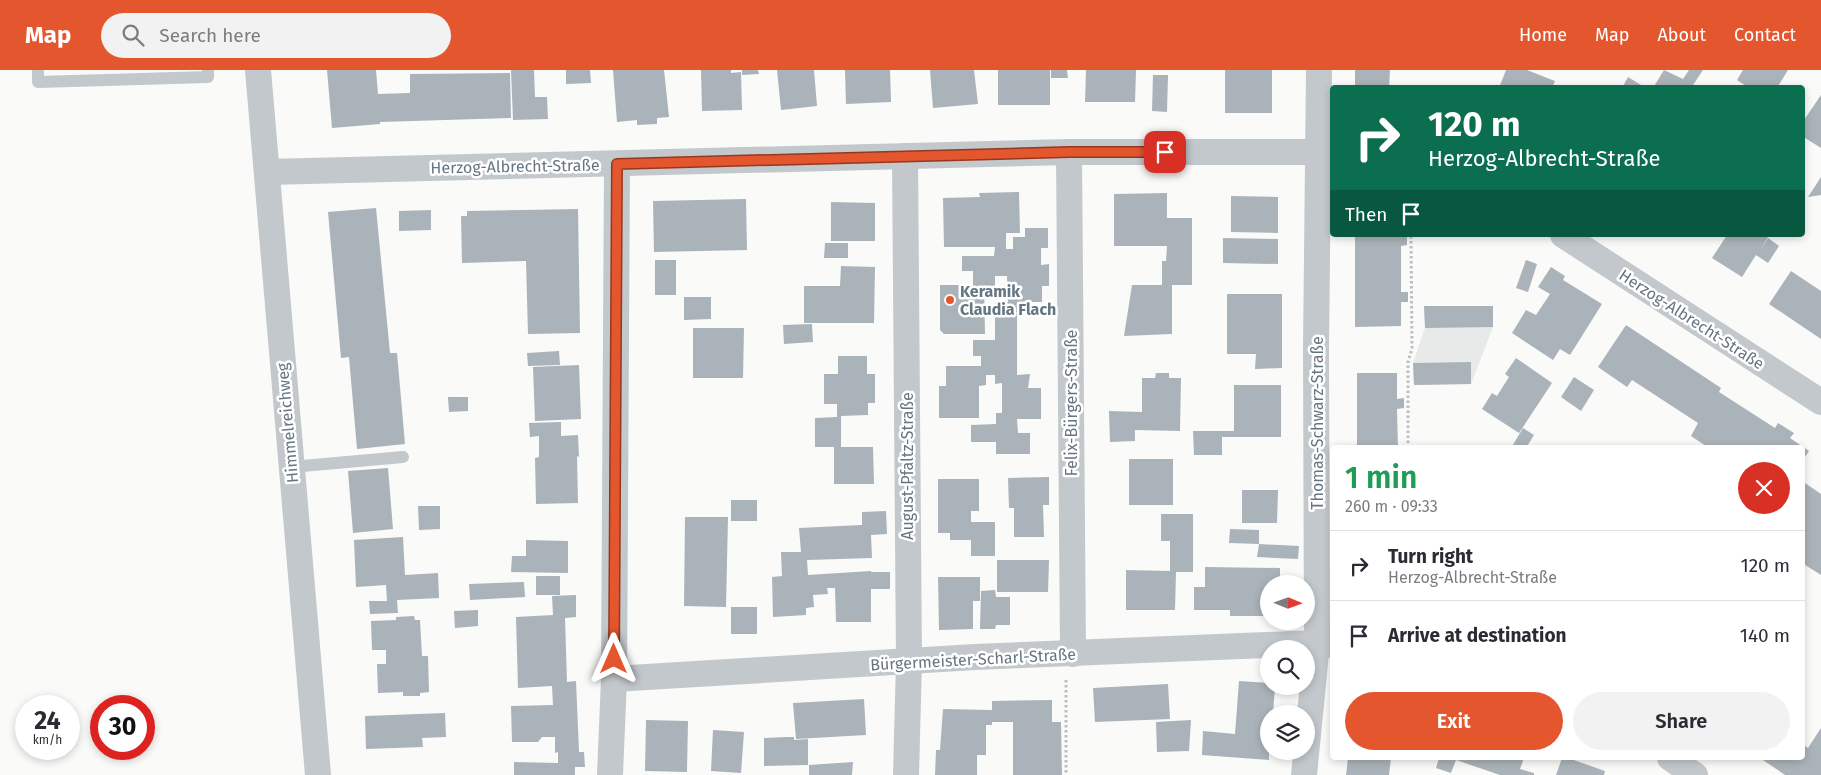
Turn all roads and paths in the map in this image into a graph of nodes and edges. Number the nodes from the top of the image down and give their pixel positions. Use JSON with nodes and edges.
{"nodes":[{"id":1,"x":38,"y":70,"type":"edge"},
{"id":2,"x":208,"y":70,"type":"edge"},
{"id":3,"x":258,"y":70,"type":"edge"},
{"id":4,"x":1319,"y":70,"type":"edge"},
{"id":5,"x":1070,"y":152,"type":"junction"},
{"id":6,"x":1326,"y":153,"type":"edge"},
{"id":7,"x":905,"y":156,"type":"junction"},
{"id":8,"x":617,"y":164,"type":"junction"},
{"id":9,"x":267,"y":172,"type":"junction"},
{"id":10,"x":1412,"y":237,"type":"edge"},
{"id":11,"x":1566,"y":237,"type":"edge"},
{"id":12,"x":1821,"y":402,"type":"edge"},
{"id":13,"x":1408,"y":445,"type":"edge"},
{"id":14,"x":403,"y":457,"type":"dead end"},
{"id":15,"x":291,"y":467,"type":"junction"},
{"id":16,"x":1325,"y":644,"type":"edge"},
{"id":17,"x":1069,"y":654,"type":"junction"},
{"id":18,"x":909,"y":661,"type":"junction"},
{"id":19,"x":614,"y":679,"type":"junction"},
{"id":20,"x":1673,"y":760,"type":"edge"},
{"id":21,"x":318,"y":775,"type":"edge"},
{"id":22,"x":610,"y":775,"type":"edge"},
{"id":23,"x":906,"y":775,"type":"edge"},
{"id":24,"x":1066,"y":775,"type":"edge"},
{"id":25,"x":1304,"y":775,"type":"edge"},
{"id":26,"x":1695,"y":775,"type":"edge"}],
"edges":[{"from":1,"to":2,"type":"lane"},
{"from":3,"to":9,"type":"street","name":"Himmelreichweg"},
{"from":4,"to":6,"type":"street","name":"Thomas-Schwarz-Straße"},
{"from":5,"to":6,"type":"street","name":"Herzog-Albrecht-Straße"},
{"from":5,"to":7,"type":"street","name":"Herzog-Albrecht-Straße"},
{"from":5,"to":17,"type":"street","name":"Felix-Bürgers-Straße"},
{"from":6,"to":16,"type":"street","name":"Thomas-Schwarz-Straße"},
{"from":7,"to":8,"type":"street","name":"Herzog-Albrecht-Straße"},
{"from":7,"to":18,"type":"street","name":"August-Pfaltz-Straße"},
{"from":8,"to":9,"type":"street","name":"Herzog-Albrecht-Straße"},
{"from":8,"to":19,"type":"street"},
{"from":9,"to":15,"type":"street","name":"Himmelreichweg"},
{"from":10,"to":13,"type":"path"},
{"from":11,"to":12,"type":"street","name":"Herzog-Albrecht-Straße"},
{"from":14,"to":15,"type":"lane"},
{"from":15,"to":21,"type":"street","name":"Himmelreichweg"},
{"from":16,"to":17,"type":"street","name":"Bürgermeister-Scharl-Straße"},
{"from":16,"to":25,"type":"street","name":"Thomas-Schwarz-Straße"},
{"from":17,"to":18,"type":"street","name":"Bürgermeister-Scharl-Straße"},
{"from":17,"to":24,"type":"path"},
{"from":18,"to":19,"type":"street","name":"Bürgermeister-Scharl-Straße"},
{"from":18,"to":23,"type":"street","name":"August-Pfaltz-Straße"},
{"from":19,"to":22,"type":"street"},
{"from":20,"to":26,"type":"street"}]}
